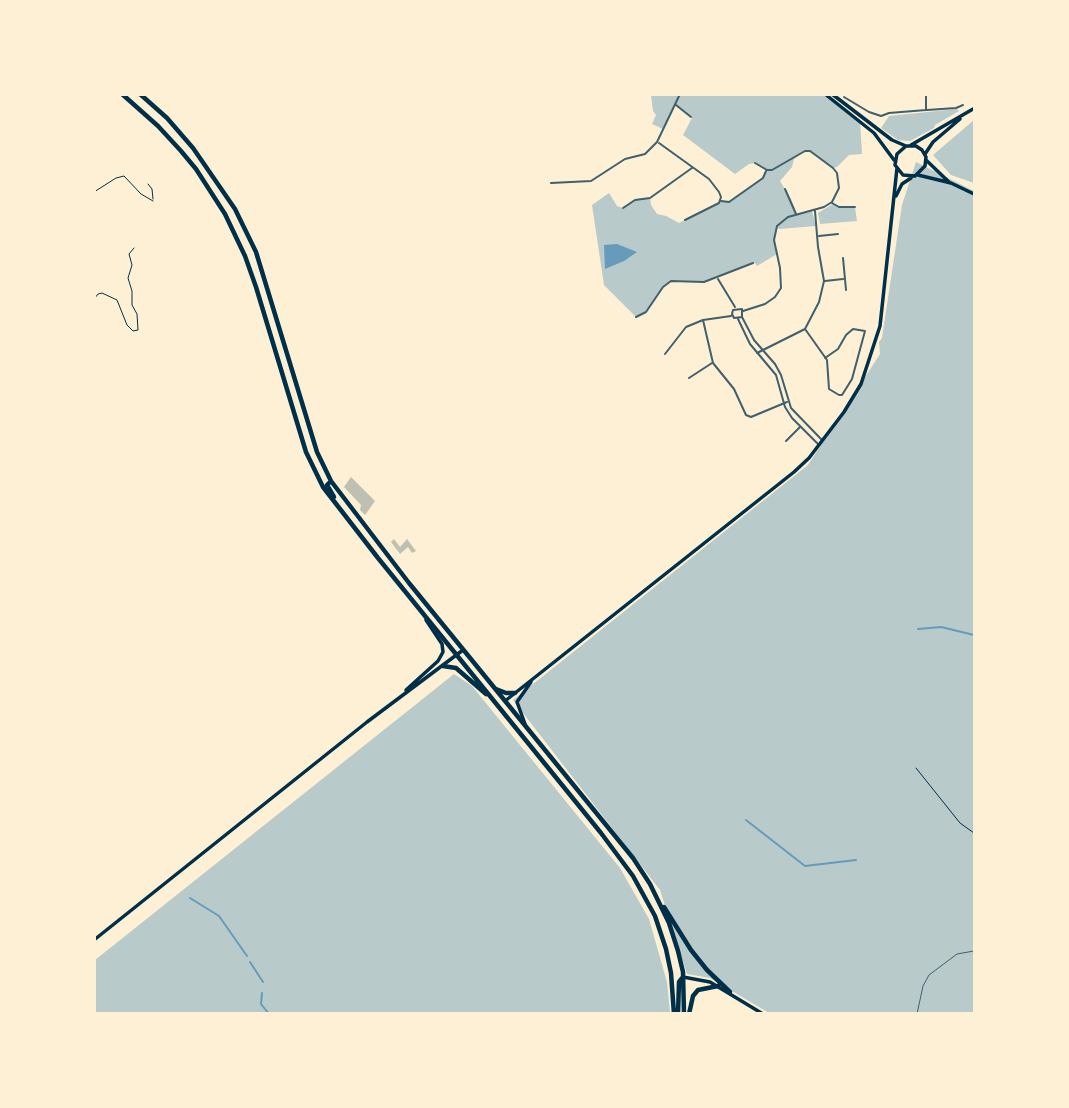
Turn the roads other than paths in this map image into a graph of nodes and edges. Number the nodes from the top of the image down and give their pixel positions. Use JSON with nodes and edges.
{"nodes":[{"id":1,"x":122,"y":94,"type":"edge"},
{"id":2,"x":140,"y":94,"type":"edge"},
{"id":3,"x":680,"y":94,"type":"edge"},
{"id":4,"x":825,"y":94,"type":"edge"},
{"id":5,"x":832,"y":94,"type":"edge"},
{"id":6,"x":926,"y":94,"type":"edge"},
{"id":7,"x":844,"y":97,"type":"dead end"},
{"id":8,"x":963,"y":104,"type":"dead end"},
{"id":9,"x":676,"y":105,"type":"junction"},
{"id":10,"x":974,"y":108,"type":"edge"},
{"id":11,"x":926,"y":110,"type":"junction"},
{"id":12,"x":691,"y":117,"type":"dead end"},
{"id":13,"x":657,"y":142,"type":"junction"},
{"id":14,"x":909,"y":146,"type":"junction"},
{"id":15,"x":925,"y":154,"type":"junction"},
{"id":16,"x":926,"y":160,"type":"junction"},
{"id":17,"x":895,"y":161,"type":"junction"},
{"id":18,"x":755,"y":163,"type":"dead end"},
{"id":19,"x":693,"y":167,"type":"junction"},
{"id":20,"x":897,"y":168,"type":"junction"},
{"id":21,"x":767,"y":170,"type":"junction"},
{"id":22,"x":915,"y":176,"type":"junction"},
{"id":23,"x":551,"y":183,"type":"dead end"},
{"id":24,"x":951,"y":183,"type":"junction"},
{"id":25,"x":785,"y":189,"type":"dead end"},
{"id":26,"x":975,"y":194,"type":"edge"},
{"id":27,"x":894,"y":200,"type":"junction"},
{"id":28,"x":721,"y":201,"type":"junction"},
{"id":29,"x":832,"y":202,"type":"junction"},
{"id":30,"x":855,"y":207,"type":"dead end"},
{"id":31,"x":623,"y":208,"type":"dead end"},
{"id":32,"x":815,"y":211,"type":"junction"},
{"id":33,"x":797,"y":215,"type":"junction"},
{"id":34,"x":685,"y":220,"type":"dead end"},
{"id":35,"x":838,"y":234,"type":"dead end"},
{"id":36,"x":818,"y":236,"type":"junction"},
{"id":37,"x":256,"y":252,"type":"junction"},
{"id":38,"x":245,"y":257,"type":"junction"},
{"id":39,"x":843,"y":258,"type":"dead end"},
{"id":40,"x":753,"y":263,"type":"dead end"},
{"id":41,"x":718,"y":277,"type":"junction"},
{"id":42,"x":845,"y":279,"type":"junction"},
{"id":43,"x":824,"y":281,"type":"junction"},
{"id":44,"x":846,"y":290,"type":"dead end"},
{"id":45,"x":735,"y":308,"type":"junction"},
{"id":46,"x":743,"y":311,"type":"junction"},
{"id":47,"x":732,"y":315,"type":"junction"},
{"id":48,"x":636,"y":317,"type":"dead end"},
{"id":49,"x":742,"y":317,"type":"junction"},
{"id":50,"x":738,"y":319,"type":"junction"},
{"id":51,"x":703,"y":320,"type":"junction"},
{"id":52,"x":805,"y":329,"type":"junction"},
{"id":53,"x":761,"y":349,"type":"junction"},
{"id":54,"x":757,"y":353,"type":"junction"},
{"id":55,"x":665,"y":354,"type":"dead end"},
{"id":56,"x":825,"y":358,"type":"junction"},
{"id":57,"x":713,"y":363,"type":"junction"},
{"id":58,"x":689,"y":378,"type":"dead end"},
{"id":59,"x":788,"y":402,"type":"junction"},
{"id":60,"x":784,"y":403,"type":"junction"},
{"id":61,"x":800,"y":427,"type":"junction"},
{"id":62,"x":786,"y":441,"type":"dead end"},
{"id":63,"x":821,"y":443,"type":"junction"},
{"id":64,"x":331,"y":481,"type":"junction"},
{"id":65,"x":349,"y":521,"type":"junction"},
{"id":66,"x":424,"y":615,"type":"junction"},
{"id":67,"x":463,"y":650,"type":"junction"},
{"id":68,"x":457,"y":655,"type":"junction"},
{"id":69,"x":443,"y":666,"type":"junction"},
{"id":70,"x":534,"y":678,"type":"junction"},
{"id":71,"x":495,"y":689,"type":"junction"},
{"id":72,"x":515,"y":692,"type":"junction"},
{"id":73,"x":490,"y":696,"type":"junction"},
{"id":74,"x":400,"y":697,"type":"junction"},
{"id":75,"x":505,"y":701,"type":"junction"},
{"id":76,"x":498,"y":706,"type":"junction"},
{"id":77,"x":528,"y":729,"type":"junction"},
{"id":78,"x":657,"y":897,"type":"junction"},
{"id":79,"x":94,"y":940,"type":"edge"},
{"id":80,"x":975,"y":951,"type":"edge"},
{"id":81,"x":671,"y":973,"type":"junction"},
{"id":82,"x":683,"y":976,"type":"junction"},
{"id":83,"x":718,"y":986,"type":"junction"},
{"id":84,"x":730,"y":992,"type":"junction"},
{"id":85,"x":676,"y":1013,"type":"edge"},
{"id":86,"x":687,"y":1013,"type":"edge"},
{"id":87,"x":763,"y":1013,"type":"edge"},
{"id":88,"x":917,"y":1013,"type":"edge"}],
"edges":[{"from":1,"to":38,"type":"highway"},
{"from":2,"to":37,"type":"highway"},
{"from":3,"to":9,"type":"street"},
{"from":4,"to":17,"type":"main road"},
{"from":5,"to":14,"type":"main road"},
{"from":6,"to":11,"type":"street"},
{"from":7,"to":11,"type":"street"},
{"from":8,"to":11,"type":"street"},
{"from":9,"to":12,"type":"street"},
{"from":9,"to":13,"type":"street"},
{"from":10,"to":14,"type":"main road"},
{"from":10,"to":15,"type":"main road"},
{"from":13,"to":19,"type":"street"},
{"from":13,"to":23,"type":"street"},
{"from":14,"to":15,"type":"main road"},
{"from":14,"to":17,"type":"main road"},
{"from":15,"to":16,"type":"main road"},
{"from":16,"to":22,"type":"main road"},
{"from":16,"to":24,"type":"main road"},
{"from":17,"to":20,"type":"main road"},
{"from":18,"to":21,"type":"street"},
{"from":19,"to":28,"type":"street"},
{"from":19,"to":31,"type":"street"},
{"from":20,"to":22,"type":"main road"},
{"from":20,"to":27,"type":"main road"},
{"from":21,"to":28,"type":"street"},
{"from":21,"to":29,"type":"street"},
{"from":22,"to":24,"type":"main road"},
{"from":22,"to":27,"type":"main road"},
{"from":24,"to":26,"type":"main road"},
{"from":25,"to":33,"type":"street"},
{"from":27,"to":63,"type":"main road"},
{"from":28,"to":34,"type":"street"},
{"from":29,"to":30,"type":"street"},
{"from":29,"to":32,"type":"street"},
{"from":32,"to":33,"type":"street"},
{"from":32,"to":36,"type":"street"},
{"from":33,"to":46,"type":"street"},
{"from":35,"to":36,"type":"street"},
{"from":36,"to":43,"type":"street"},
{"from":37,"to":38,"type":"highway"},
{"from":37,"to":64,"type":"highway"},
{"from":38,"to":65,"type":"highway"},
{"from":39,"to":42,"type":"street"},
{"from":40,"to":41,"type":"street"},
{"from":41,"to":45,"type":"street"},
{"from":41,"to":48,"type":"street"},
{"from":42,"to":43,"type":"street"},
{"from":42,"to":44,"type":"street"},
{"from":43,"to":52,"type":"street"},
{"from":45,"to":46,"type":"street"},
{"from":45,"to":47,"type":"street"},
{"from":46,"to":49,"type":"street"},
{"from":47,"to":50,"type":"street"},
{"from":47,"to":51,"type":"street"},
{"from":49,"to":50,"type":"street"},
{"from":49,"to":53,"type":"street"},
{"from":50,"to":54,"type":"street"},
{"from":51,"to":55,"type":"street"},
{"from":51,"to":57,"type":"street"},
{"from":52,"to":53,"type":"street"},
{"from":52,"to":56,"type":"street"},
{"from":53,"to":54,"type":"street"},
{"from":53,"to":59,"type":"street"},
{"from":54,"to":60,"type":"street"},
{"from":56,"to":56,"type":"street"},
{"from":57,"to":58,"type":"street"},
{"from":57,"to":60,"type":"street"},
{"from":59,"to":60,"type":"street"},
{"from":59,"to":63,"type":"street"},
{"from":60,"to":61,"type":"street"},
{"from":61,"to":62,"type":"street"},
{"from":61,"to":63,"type":"street"},
{"from":63,"to":70,"type":"main road"},
{"from":64,"to":65,"type":"highway"},
{"from":64,"to":67,"type":"highway"},
{"from":65,"to":66,"type":"highway"},
{"from":66,"to":68,"type":"highway"},
{"from":66,"to":74,"type":"main road"},
{"from":67,"to":68,"type":"main road"},
{"from":67,"to":71,"type":"highway"},
{"from":68,"to":69,"type":"main road"},
{"from":68,"to":73,"type":"highway"},
{"from":69,"to":73,"type":"highway"},
{"from":69,"to":74,"type":"main road"},
{"from":70,"to":72,"type":"main road"},
{"from":70,"to":77,"type":"main road"},
{"from":71,"to":72,"type":"highway"},
{"from":71,"to":75,"type":"highway"},
{"from":72,"to":75,"type":"main road"},
{"from":73,"to":76,"type":"highway"},
{"from":74,"to":79,"type":"main road"},
{"from":75,"to":76,"type":"highway"},
{"from":75,"to":77,"type":"highway"},
{"from":76,"to":81,"type":"highway"},
{"from":77,"to":78,"type":"highway"},
{"from":78,"to":82,"type":"highway"},
{"from":78,"to":84,"type":"highway"},
{"from":80,"to":88,"type":"lane"},
{"from":81,"to":82,"type":"highway"},
{"from":81,"to":85,"type":"highway"},
{"from":82,"to":83,"type":"main road"},
{"from":82,"to":85,"type":"highway"},
{"from":82,"to":86,"type":"highway"},
{"from":83,"to":84,"type":"main road"},
{"from":83,"to":86,"type":"highway"},
{"from":84,"to":87,"type":"main road"}]}
